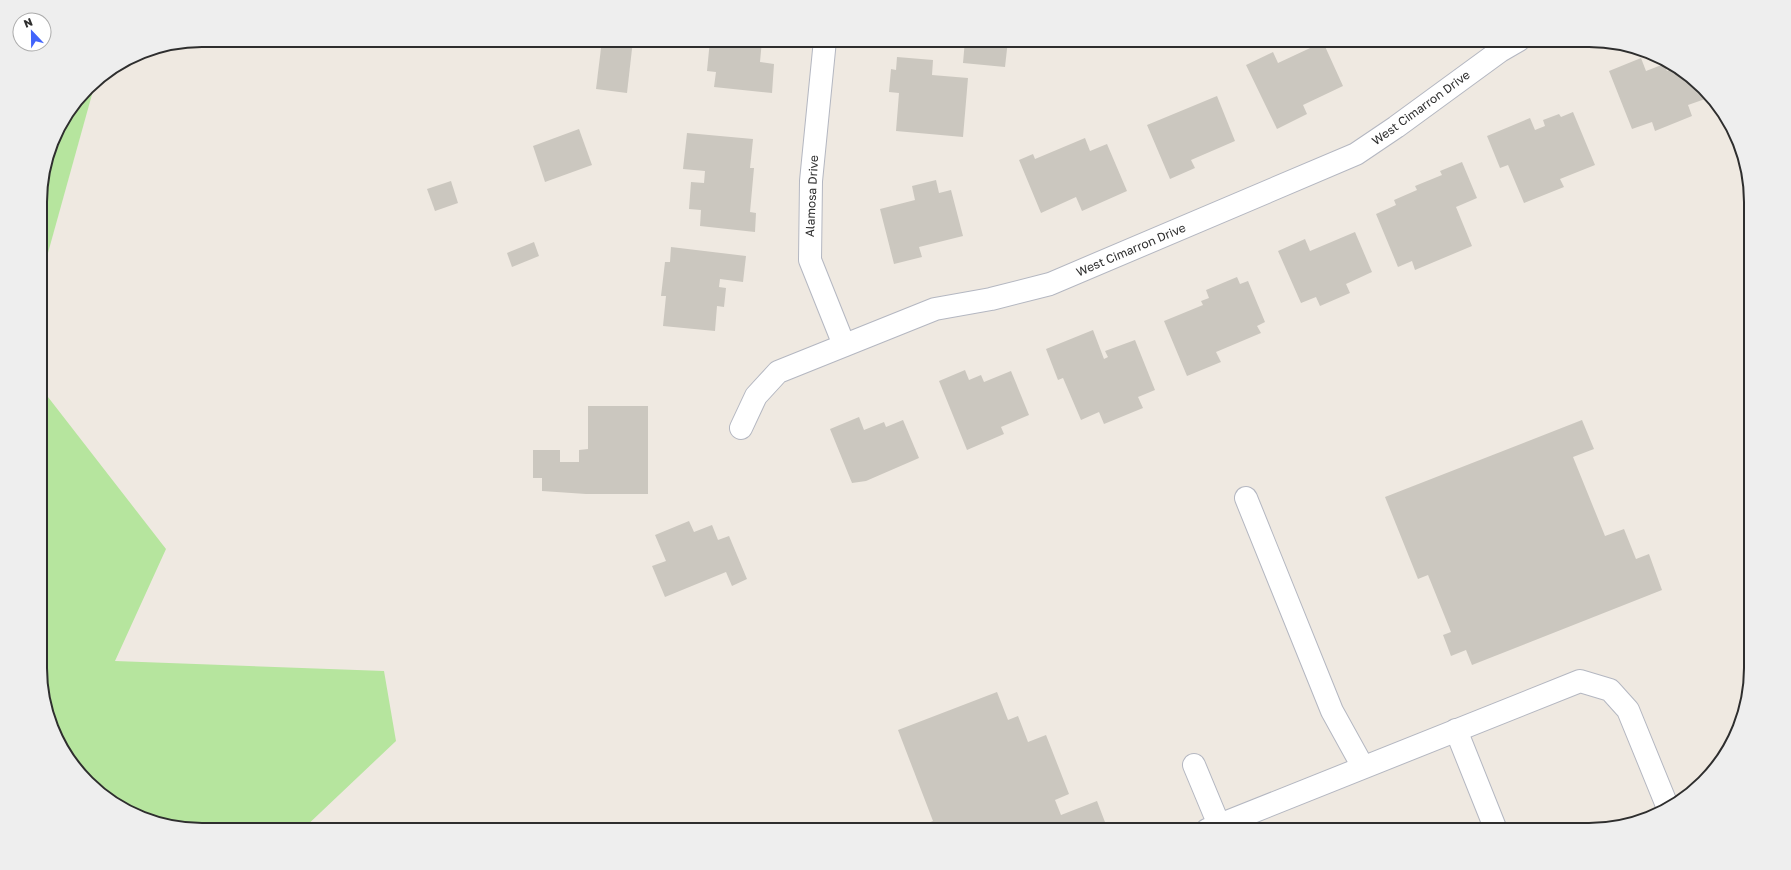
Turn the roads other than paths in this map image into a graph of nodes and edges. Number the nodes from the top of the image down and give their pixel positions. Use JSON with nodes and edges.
{"nodes":[{"id":1,"x":824,"y":47,"type":"edge"},
{"id":2,"x":1507,"y":47,"type":"edge"},
{"id":3,"x":844,"y":345,"type":"junction"},
{"id":4,"x":741,"y":428,"type":"dead end"},
{"id":5,"x":1246,"y":498,"type":"dead end"},
{"id":6,"x":1456,"y":730,"type":"junction"},
{"id":7,"x":1194,"y":765,"type":"dead end"},
{"id":8,"x":1363,"y":768,"type":"junction"},
{"id":9,"x":1666,"y":802,"type":"edge"},
{"id":10,"x":1211,"y":823,"type":"edge"},
{"id":11,"x":1226,"y":823,"type":"edge"},
{"id":12,"x":1493,"y":823,"type":"edge"}],
"edges":[{"from":1,"to":3,"type":"street","name":"Alamosa Drive"},
{"from":2,"to":3,"type":"street","name":"West Cimarron Drive"},
{"from":3,"to":4,"type":"street","name":"West Cimarron Drive"},
{"from":5,"to":8,"type":"street"},
{"from":6,"to":8,"type":"street"},
{"from":6,"to":9,"type":"street"},
{"from":6,"to":12,"type":"street"},
{"from":7,"to":10,"type":"street"},
{"from":8,"to":11,"type":"street"}]}
